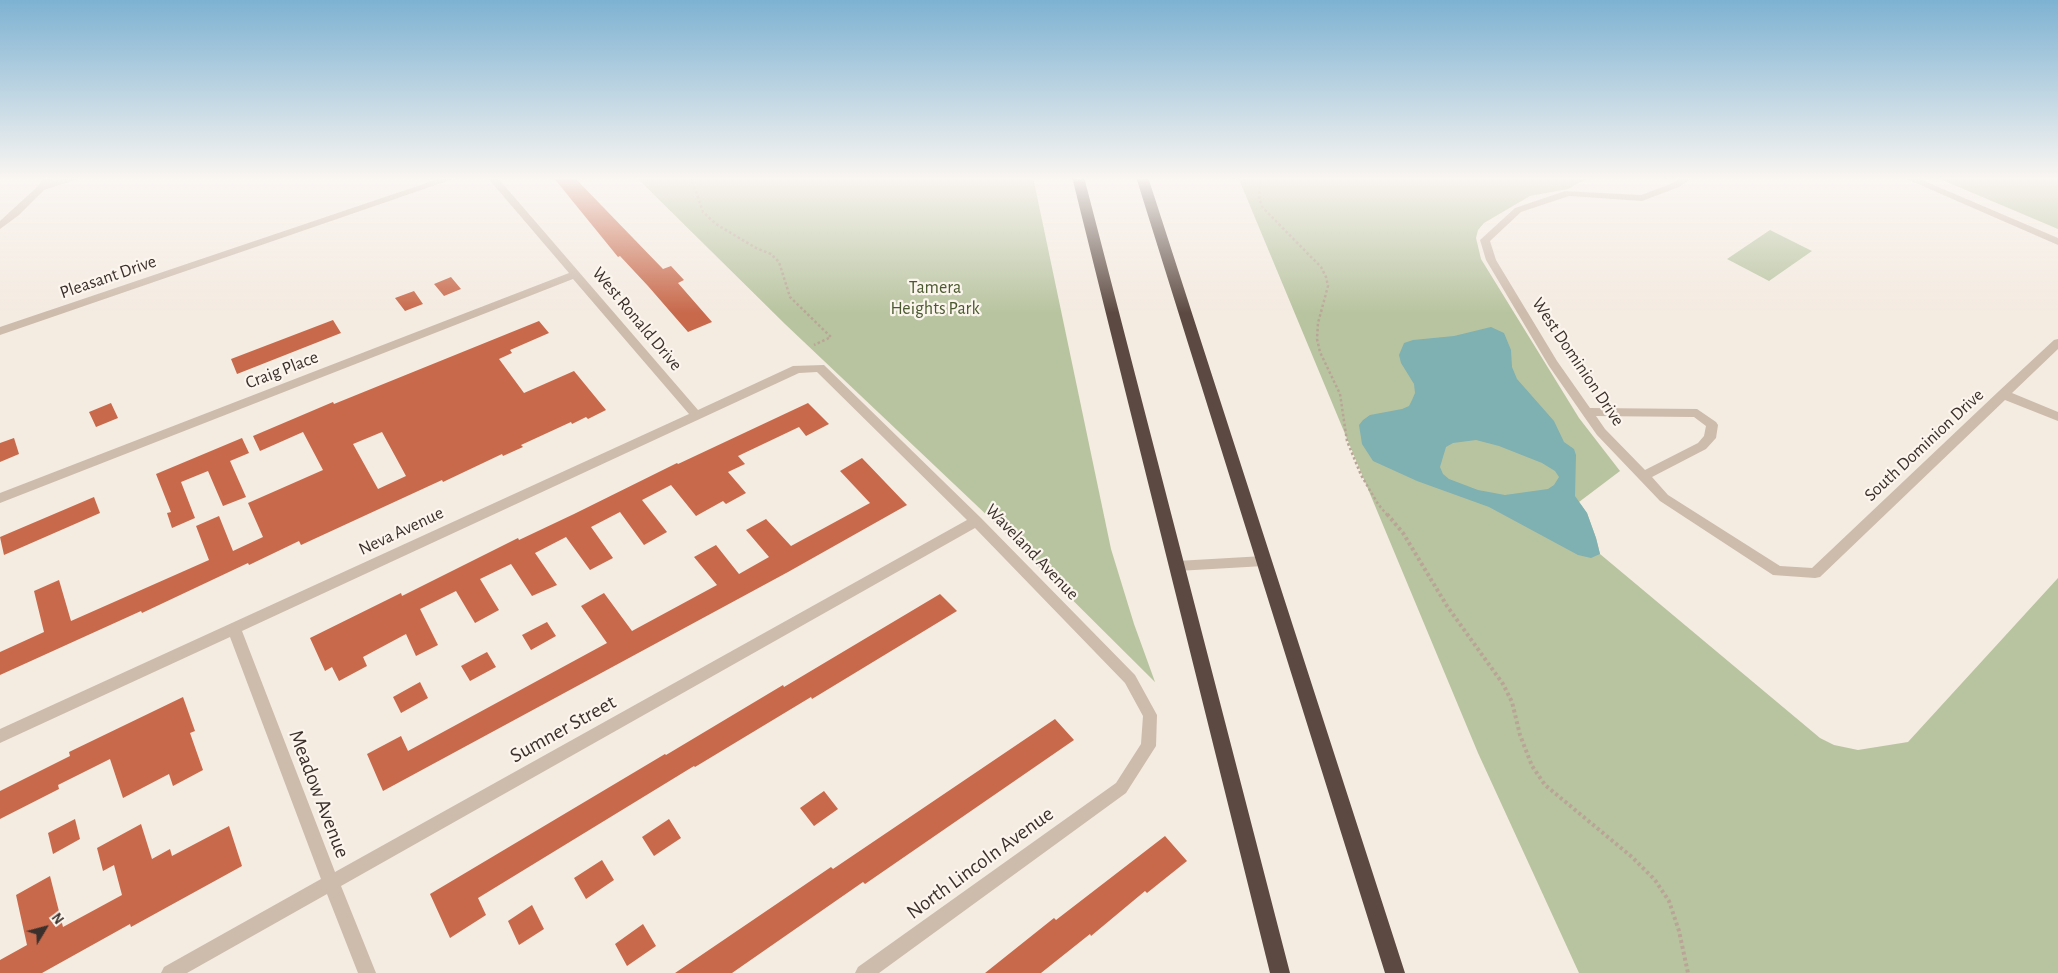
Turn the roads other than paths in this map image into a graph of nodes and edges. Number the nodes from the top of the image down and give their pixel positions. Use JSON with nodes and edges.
{"nodes":[{"id":1,"x":320,"y":222,"type":"edge"},
{"id":2,"x":531,"y":222,"type":"edge"},
{"id":3,"x":1090,"y":222,"type":"edge"},
{"id":4,"x":1156,"y":222,"type":"edge"},
{"id":5,"x":1504,"y":222,"type":"edge"},
{"id":6,"x":2013,"y":222,"type":"edge"},
{"id":7,"x":2058,"y":242,"type":"edge"},
{"id":8,"x":576,"y":274,"type":"junction"},
{"id":9,"x":0,"y":331,"type":"edge"},
{"id":10,"x":2058,"y":342,"type":"edge"},
{"id":11,"x":820,"y":368,"type":"joint"},
{"id":12,"x":2004,"y":394,"type":"junction"},
{"id":13,"x":1587,"y":412,"type":"junction"},
{"id":14,"x":696,"y":415,"type":"junction"},
{"id":15,"x":2058,"y":417,"type":"edge"},
{"id":16,"x":1642,"y":476,"type":"junction"},
{"id":17,"x":0,"y":498,"type":"edge"},
{"id":18,"x":976,"y":521,"type":"junction"},
{"id":19,"x":1264,"y":561,"type":"junction"},
{"id":20,"x":1177,"y":566,"type":"junction"},
{"id":21,"x":1815,"y":573,"type":"joint"},
{"id":22,"x":234,"y":629,"type":"junction"},
{"id":23,"x":0,"y":736,"type":"edge"},
{"id":24,"x":1121,"y":788,"type":"joint"},
{"id":25,"x":331,"y":883,"type":"junction"},
{"id":26,"x":170,"y":973,"type":"edge"},
{"id":27,"x":367,"y":973,"type":"edge"},
{"id":28,"x":864,"y":973,"type":"edge"},
{"id":29,"x":1280,"y":973,"type":"edge"},
{"id":30,"x":1395,"y":973,"type":"edge"}],
"edges":[{"from":1,"to":9,"type":"street","name":"Pleasant Drive"},
{"from":2,"to":8,"type":"street","name":"West Ronald Drive"},
{"from":3,"to":20,"type":"highway"},
{"from":4,"to":19,"type":"highway"},
{"from":5,"to":13,"type":"street","name":"West Dominion Drive"},
{"from":6,"to":7,"type":"street"},
{"from":8,"to":14,"type":"street","name":"West Ronald Drive"},
{"from":8,"to":17,"type":"street","name":"Craig Place"},
{"from":10,"to":12,"type":"street","name":"South Dominion Drive"},
{"from":11,"to":14,"type":"street","name":"Neva Avenue"},
{"from":11,"to":18,"type":"street","name":"Waveland Avenue"},
{"from":12,"to":15,"type":"street"},
{"from":12,"to":21,"type":"street","name":"South Dominion Drive"},
{"from":13,"to":16,"type":"street","name":"West Dominion Drive"},
{"from":13,"to":16,"type":"street"},
{"from":14,"to":22,"type":"street","name":"Neva Avenue"},
{"from":16,"to":21,"type":"street","name":"West Dominion Drive"},
{"from":18,"to":24,"type":"street","name":"Waveland Avenue"},
{"from":18,"to":25,"type":"street","name":"Sumner Street"},
{"from":19,"to":20,"type":"street"},
{"from":19,"to":30,"type":"highway"},
{"from":20,"to":29,"type":"highway"},
{"from":22,"to":23,"type":"street","name":"Neva Avenue"},
{"from":22,"to":25,"type":"street","name":"Meadow Avenue"},
{"from":24,"to":28,"type":"street","name":"North Lincoln Avenue"},
{"from":25,"to":26,"type":"street","name":"Sumner Street"},
{"from":25,"to":27,"type":"street","name":"Meadow Avenue"}]}
